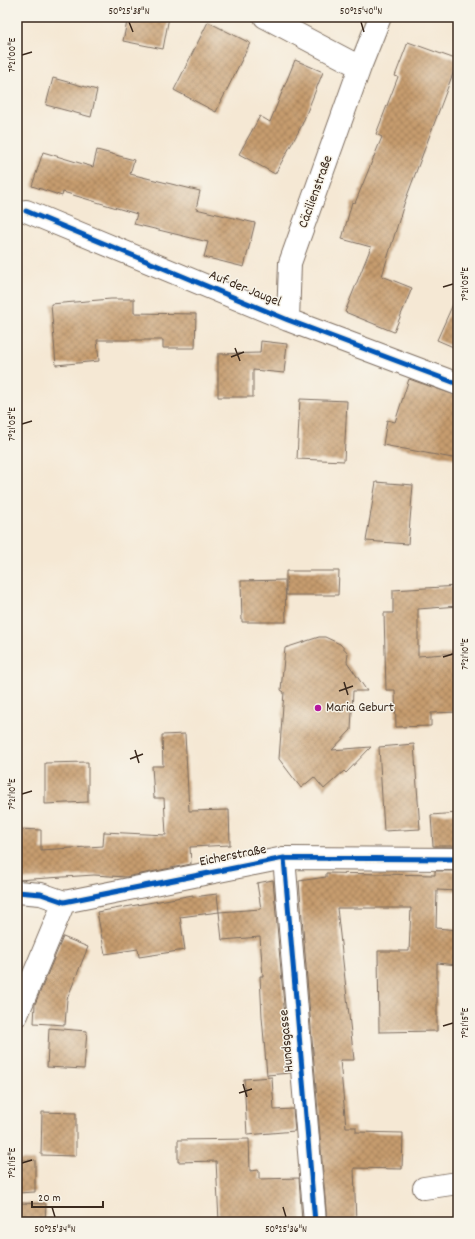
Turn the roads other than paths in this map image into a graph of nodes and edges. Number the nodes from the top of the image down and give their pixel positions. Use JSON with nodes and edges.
{"nodes":[{"id":1,"x":265,"y":17,"type":"edge"},
{"id":2,"x":380,"y":17,"type":"edge"},
{"id":3,"x":360,"y":67,"type":"junction"},
{"id":4,"x":26,"y":211,"type":"dead end"},
{"id":5,"x":288,"y":320,"type":"junction"},
{"id":6,"x":458,"y":384,"type":"edge"},
{"id":7,"x":284,"y":858,"type":"junction"},
{"id":8,"x":458,"y":859,"type":"edge"},
{"id":9,"x":17,"y":892,"type":"edge"},
{"id":10,"x":64,"y":902,"type":"junction"},
{"id":11,"x":17,"y":1015,"type":"edge"},
{"id":12,"x":458,"y":1183,"type":"edge"},
{"id":13,"x":424,"y":1188,"type":"dead end"},
{"id":14,"x":315,"y":1222,"type":"edge"}],
"edges":[{"from":1,"to":3,"type":"street"},
{"from":2,"to":3,"type":"street","name":"Cäcilienstraße"},
{"from":3,"to":5,"type":"street","name":"Cäcilienstraße"},
{"from":4,"to":5,"type":"street","name":"Auf der Jaugel"},
{"from":5,"to":6,"type":"street","name":"Auf der Jaugel"},
{"from":7,"to":8,"type":"street","name":"Eicherstraße"},
{"from":7,"to":10,"type":"street","name":"Eicherstraße"},
{"from":7,"to":14,"type":"street","name":"Hundsgasse"},
{"from":9,"to":10,"type":"street"},
{"from":10,"to":11,"type":"street"},
{"from":12,"to":13,"type":"street"}]}
